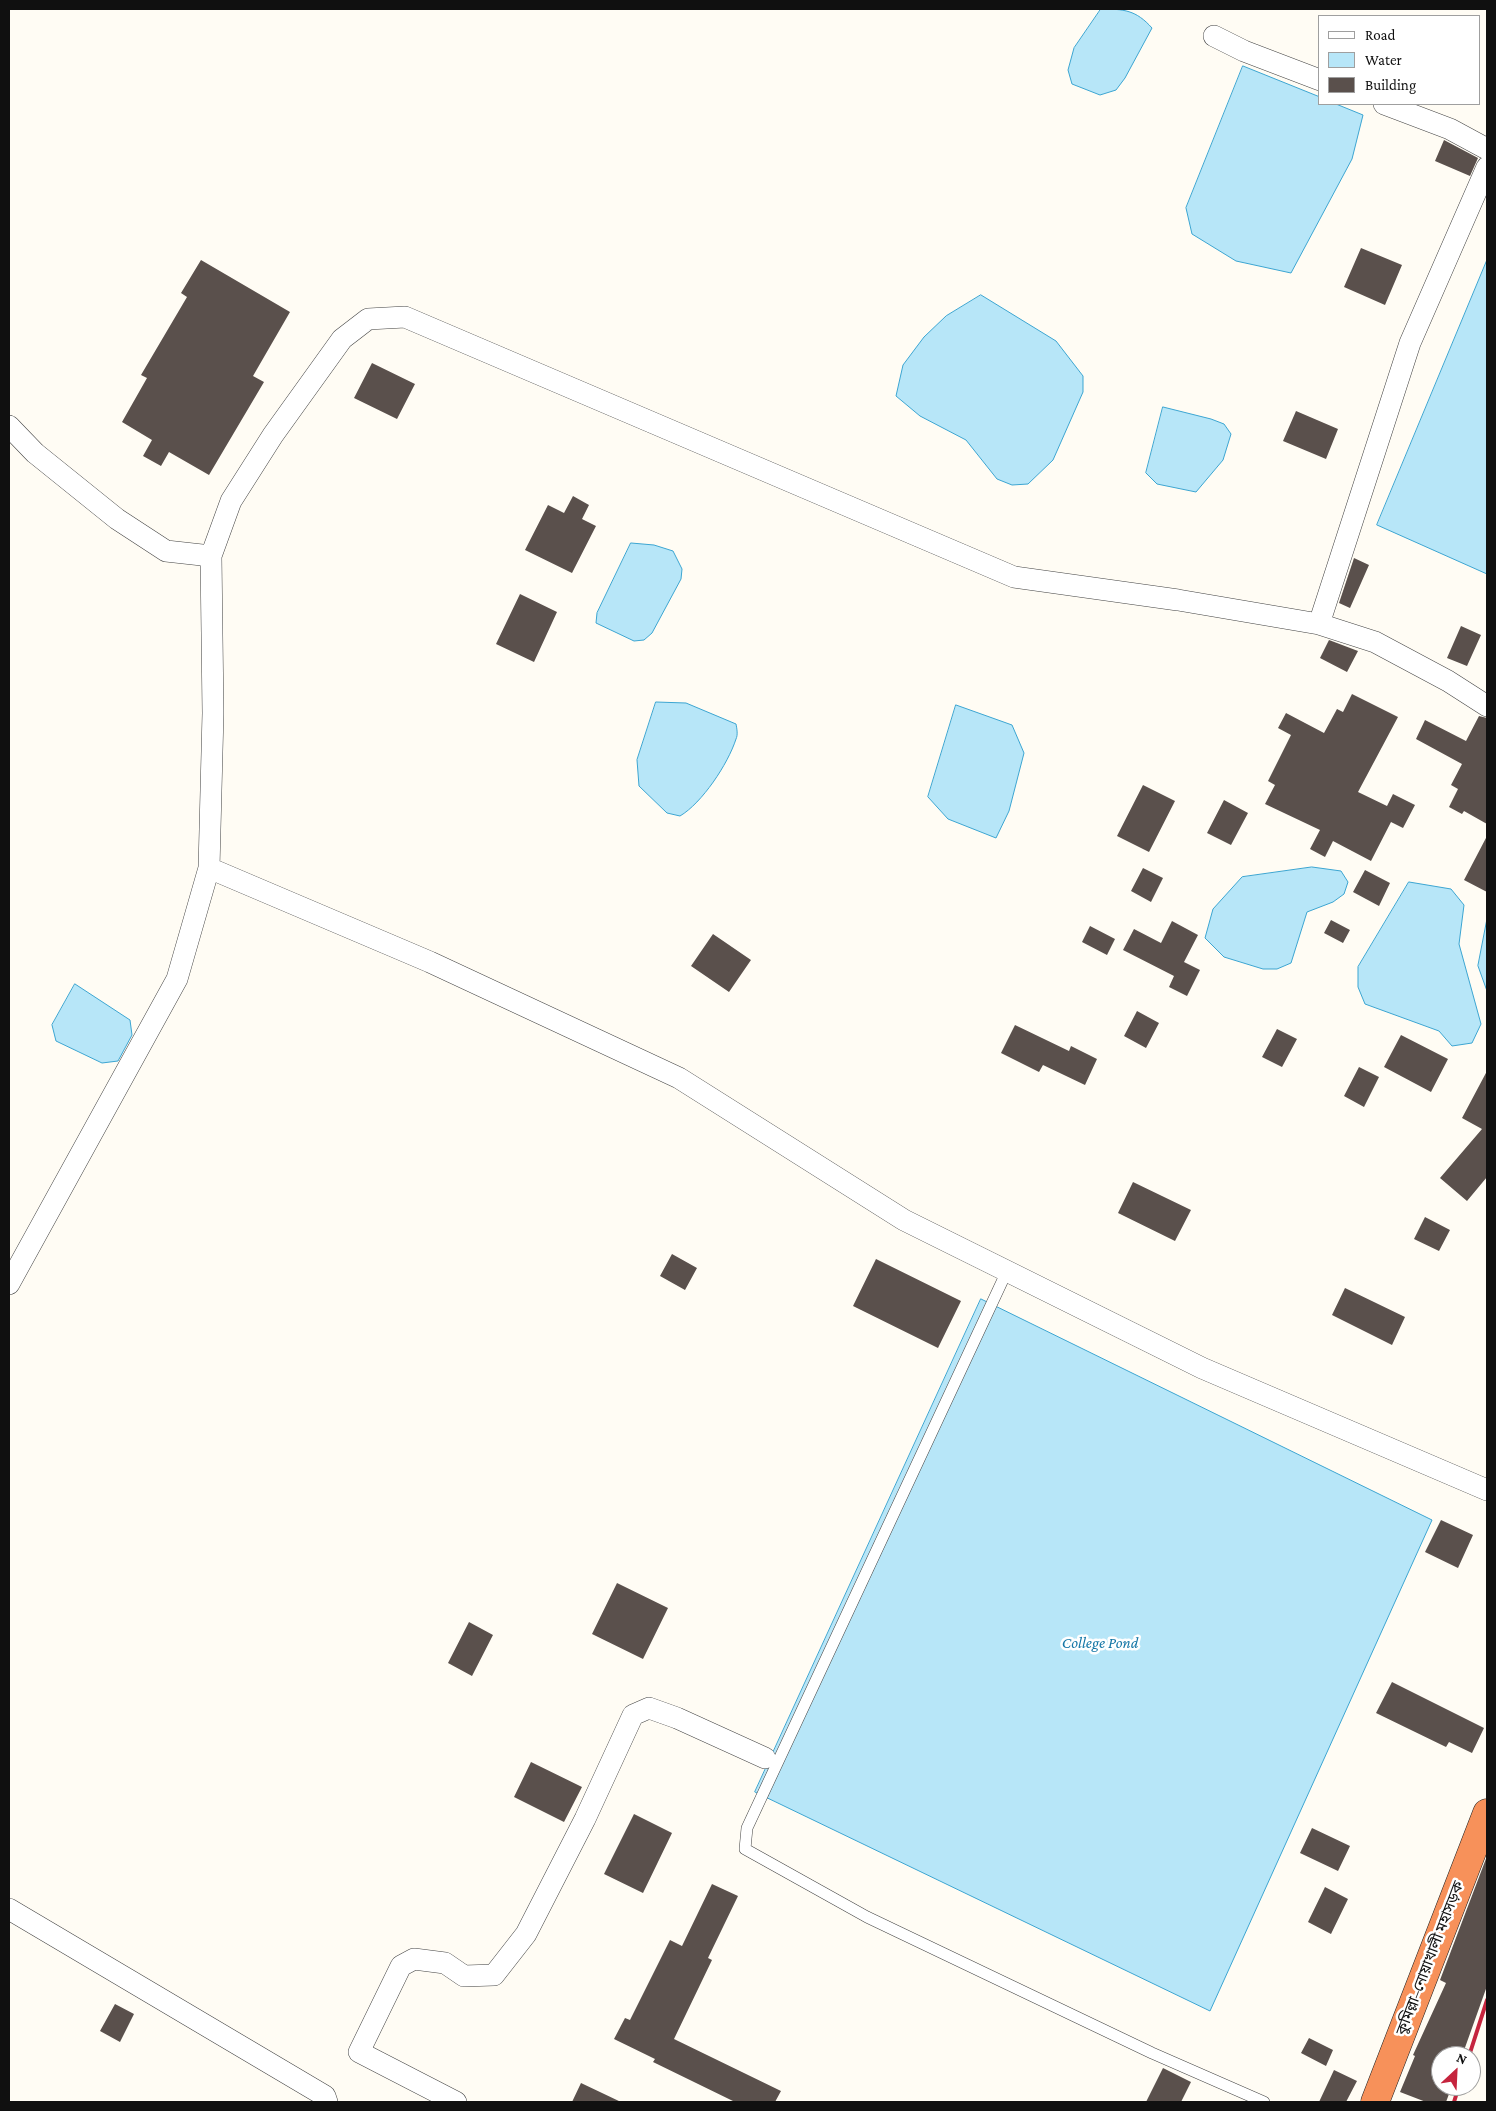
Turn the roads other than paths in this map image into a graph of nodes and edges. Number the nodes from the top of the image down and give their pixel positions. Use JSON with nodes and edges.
{"nodes":[{"id":1,"x":1214,"y":36,"type":"dead end"},
{"id":2,"x":1318,"y":79,"type":"edge"},
{"id":3,"x":1387,"y":105,"type":"edge"},
{"id":4,"x":1487,"y":149,"type":"edge"},
{"id":5,"x":1487,"y":167,"type":"edge"},
{"id":6,"x":9,"y":426,"type":"edge"},
{"id":7,"x":211,"y":556,"type":"junction"},
{"id":8,"x":1319,"y":624,"type":"junction"},
{"id":9,"x":1487,"y":706,"type":"edge"},
{"id":10,"x":208,"y":868,"type":"junction"},
{"id":11,"x":1007,"y":1271,"type":"junction"},
{"id":12,"x":10,"y":1280,"type":"edge"},
{"id":13,"x":1487,"y":1490,"type":"edge"},
{"id":14,"x":765,"y":1758,"type":"dead end"},
{"id":15,"x":1487,"y":1813,"type":"edge"},
{"id":16,"x":9,"y":1909,"type":"edge"},
{"id":17,"x":327,"y":2102,"type":"edge"},
{"id":18,"x":456,"y":2102,"type":"edge"},
{"id":19,"x":1264,"y":2102,"type":"edge"},
{"id":20,"x":1375,"y":2102,"type":"edge"}],
"edges":[{"from":1,"to":2,"type":"street"},
{"from":3,"to":4,"type":"street"},
{"from":5,"to":8,"type":"street"},
{"from":6,"to":7,"type":"street"},
{"from":7,"to":8,"type":"street"},
{"from":7,"to":10,"type":"street"},
{"from":8,"to":9,"type":"street"},
{"from":10,"to":11,"type":"street"},
{"from":10,"to":12,"type":"street"},
{"from":11,"to":13,"type":"street"},
{"from":11,"to":19,"type":"lane"},
{"from":14,"to":18,"type":"street"},
{"from":15,"to":20,"type":"highway","name":"কুমিল্লা–নোয়াখালী মহাসড়ক"},
{"from":16,"to":17,"type":"street"}]}
